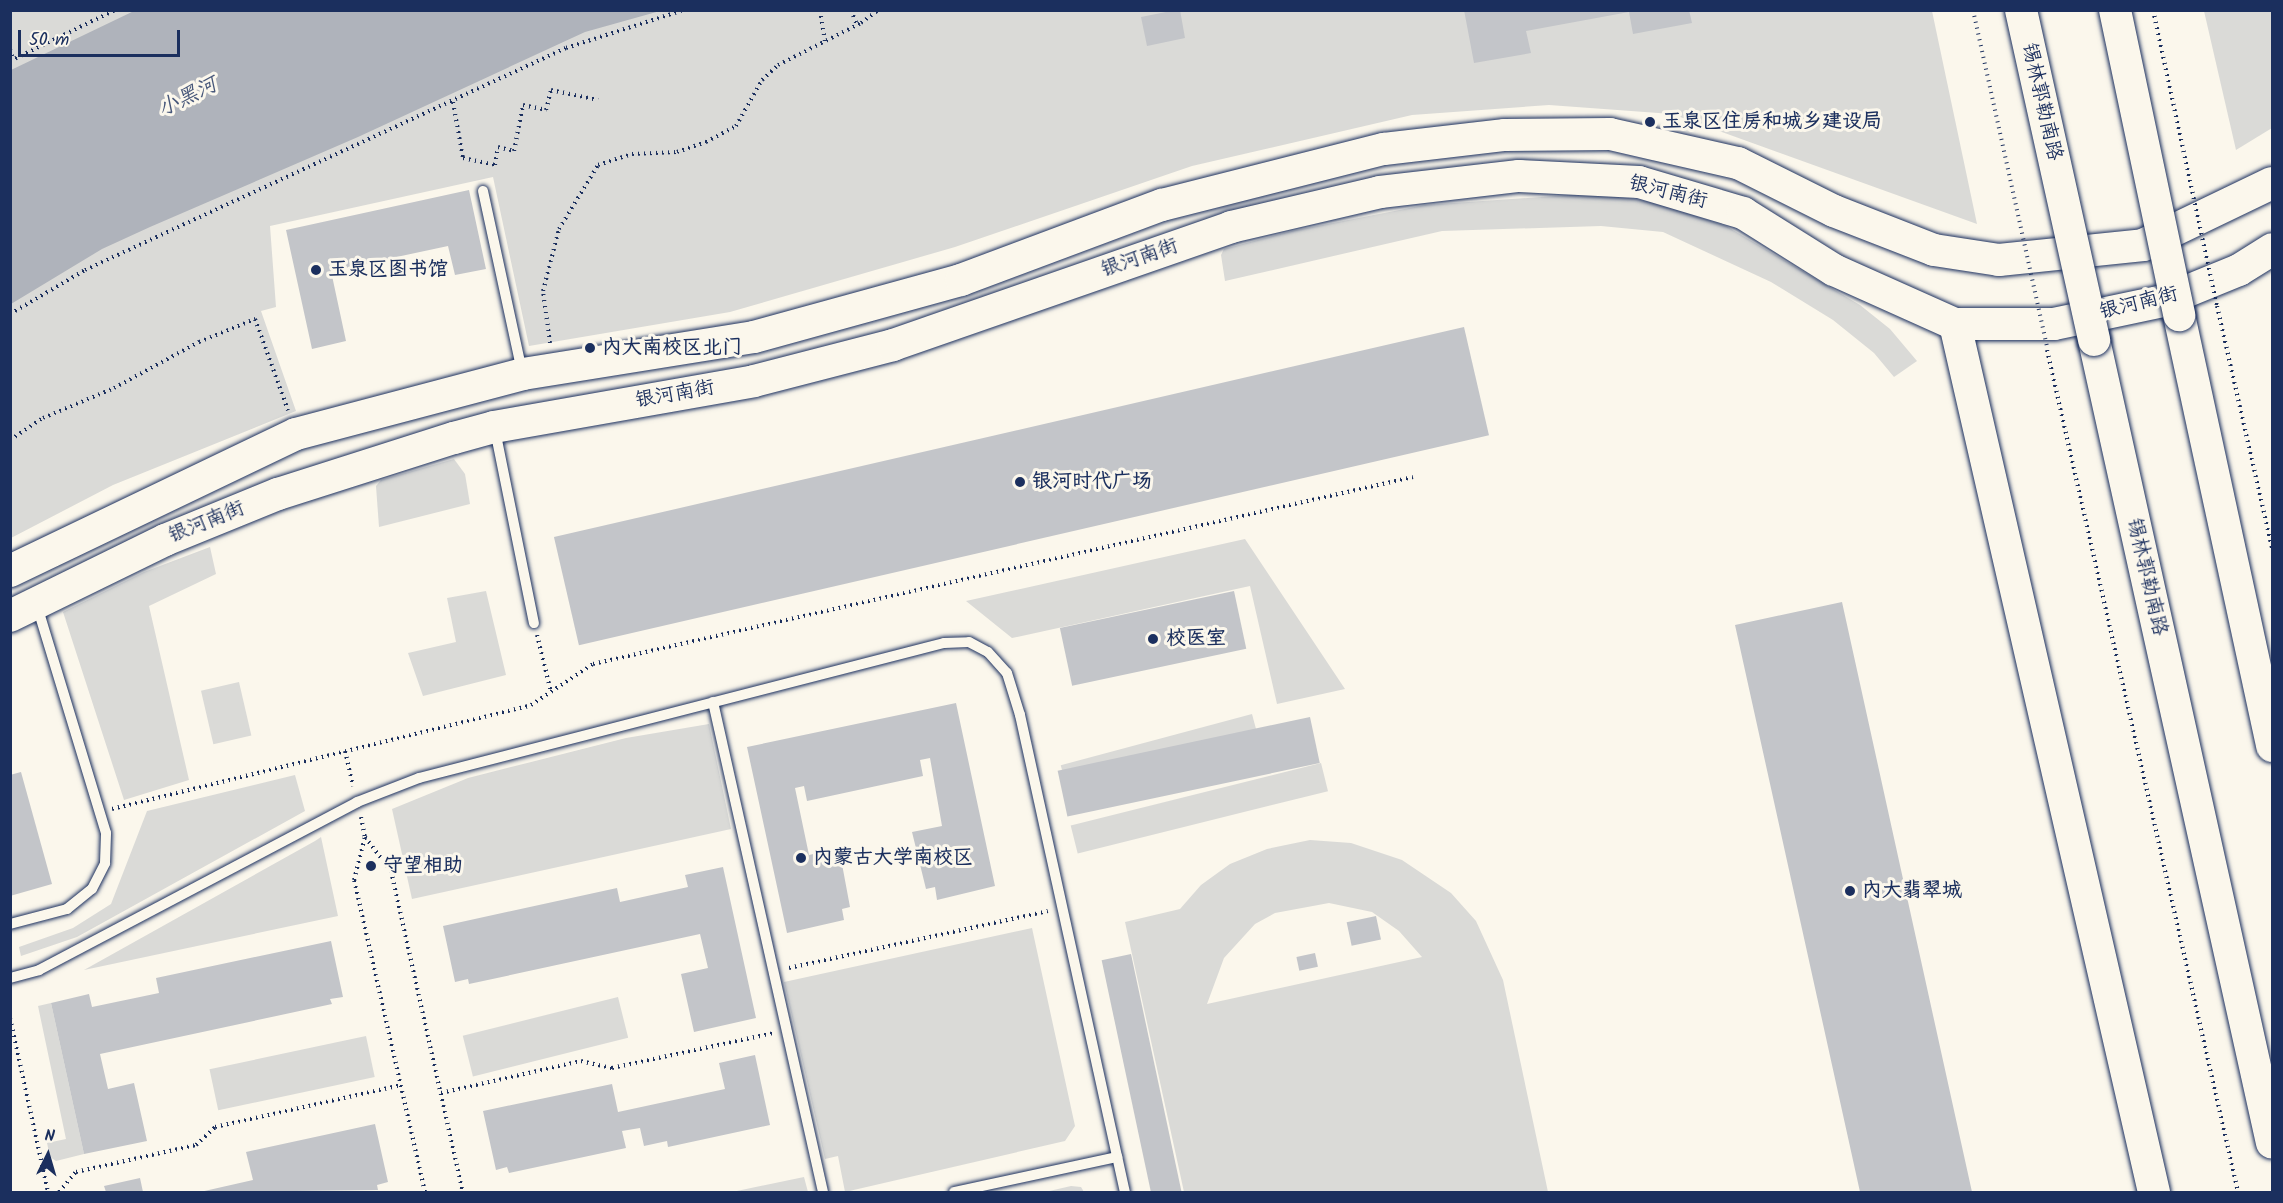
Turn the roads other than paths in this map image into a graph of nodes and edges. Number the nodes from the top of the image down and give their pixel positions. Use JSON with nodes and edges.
{"nodes":[{"id":1,"x":2020,"y":10,"type":"edge"},
{"id":2,"x":2115,"y":10,"type":"edge"},
{"id":3,"x":2272,"y":183,"type":"edge"},
{"id":4,"x":483,"y":191,"type":"dead end"},
{"id":5,"x":2272,"y":249,"type":"edge"},
{"id":6,"x":1955,"y":324,"type":"junction"},
{"id":7,"x":523,"y":374,"type":"junction"},
{"id":8,"x":494,"y":427,"type":"junction"},
{"id":9,"x":10,"y":571,"type":"edge"},
{"id":10,"x":23,"y":610,"type":"edge"},
{"id":11,"x":534,"y":623,"type":"road end"},
{"id":12,"x":713,"y":702,"type":"junction"},
{"id":13,"x":2272,"y":746,"type":"edge"},
{"id":14,"x":10,"y":924,"type":"edge"},
{"id":15,"x":10,"y":978,"type":"edge"},
{"id":16,"x":2272,"y":1143,"type":"edge"},
{"id":17,"x":1117,"y":1157,"type":"junction"},
{"id":18,"x":823,"y":1192,"type":"edge"},
{"id":19,"x":954,"y":1192,"type":"edge"},
{"id":20,"x":1125,"y":1192,"type":"edge"},
{"id":21,"x":2154,"y":1192,"type":"edge"}],
"edges":[{"from":1,"to":16,"type":"main road","name":"锡林郭勒南路","bridge":true},
{"from":2,"to":13,"type":"main road","bridge":true},
{"from":3,"to":7,"type":"main road"},
{"from":4,"to":7,"type":"lane"},
{"from":5,"to":6,"type":"main road","name":"银河南街"},
{"from":6,"to":8,"type":"main road","name":"银河南街"},
{"from":6,"to":21,"type":"main road"},
{"from":7,"to":9,"type":"main road"},
{"from":8,"to":10,"type":"main road","name":"银河南街"},
{"from":8,"to":11,"type":"lane"},
{"from":10,"to":14,"type":"lane"},
{"from":12,"to":15,"type":"lane"},
{"from":12,"to":17,"type":"lane"},
{"from":12,"to":18,"type":"lane"},
{"from":17,"to":19,"type":"lane"},
{"from":17,"to":20,"type":"lane"}]}
